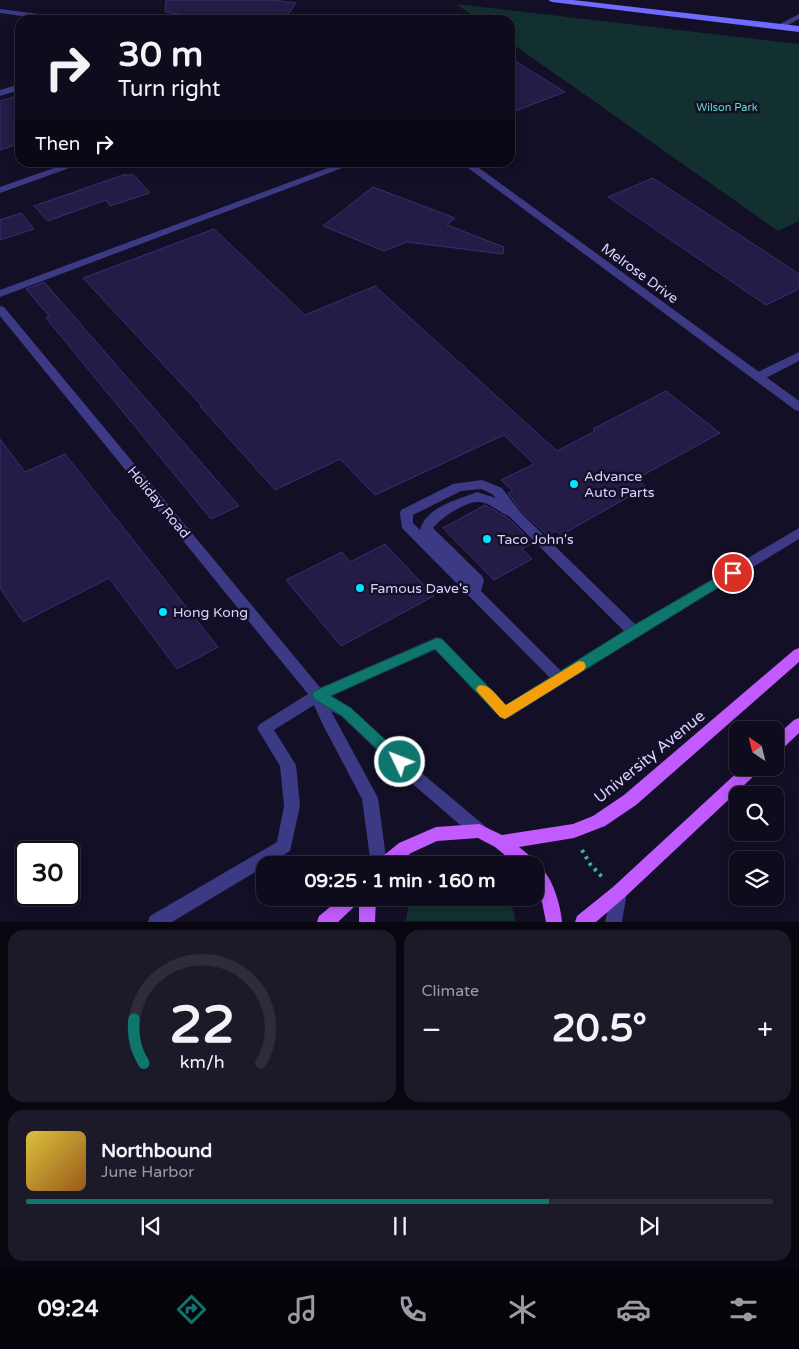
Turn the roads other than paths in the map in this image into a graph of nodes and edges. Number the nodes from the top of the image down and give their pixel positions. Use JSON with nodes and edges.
{"nodes":[{"id":1,"x":552,"y":0,"type":"edge"},
{"id":2,"x":0,"y":11,"type":"edge"},
{"id":3,"x":31,"y":15,"type":"edge"},
{"id":4,"x":799,"y":16,"type":"edge"},
{"id":5,"x":778,"y":27,"type":"junction"},
{"id":6,"x":799,"y":29,"type":"edge"},
{"id":7,"x":15,"y":88,"type":"edge"},
{"id":8,"x":0,"y":93,"type":"edge"},
{"id":9,"x":67,"y":167,"type":"edge"},
{"id":10,"x":341,"y":167,"type":"edge"},
{"id":11,"x":471,"y":167,"type":"edge"},
{"id":12,"x":0,"y":190,"type":"edge"},
{"id":13,"x":0,"y":294,"type":"edge"},
{"id":14,"x":0,"y":310,"type":"edge"},
{"id":15,"x":797,"y":359,"type":"edge"},
{"id":16,"x":758,"y":377,"type":"junction"},
{"id":17,"x":799,"y":407,"type":"edge"},
{"id":18,"x":516,"y":516,"type":"junction"},
{"id":19,"x":799,"y":533,"type":"edge"},
{"id":20,"x":474,"y":592,"type":"junction"},
{"id":21,"x":634,"y":632,"type":"junction"},
{"id":22,"x":799,"y":654,"type":"edge"},
{"id":23,"x":559,"y":678,"type":"junction"},
{"id":24,"x":318,"y":695,"type":"junction"},
{"id":25,"x":799,"y":724,"type":"edge"},
{"id":26,"x":784,"y":738,"type":"edge"},
{"id":27,"x":743,"y":776,"type":"edge"},
{"id":28,"x":480,"y":831,"type":"junction"},
{"id":29,"x":501,"y":842,"type":"junction"},
{"id":30,"x":378,"y":856,"type":"edge"},
{"id":31,"x":395,"y":856,"type":"edge"},
{"id":32,"x":518,"y":856,"type":"edge"},
{"id":33,"x":544,"y":885,"type":"edge"},
{"id":34,"x":620,"y":892,"type":"junction"},
{"id":35,"x":344,"y":906,"type":"edge"},
{"id":36,"x":368,"y":906,"type":"edge"},
{"id":37,"x":156,"y":922,"type":"edge"},
{"id":38,"x":325,"y":922,"type":"edge"},
{"id":39,"x":367,"y":922,"type":"edge"},
{"id":40,"x":554,"y":922,"type":"edge"},
{"id":41,"x":583,"y":922,"type":"edge"},
{"id":42,"x":613,"y":922,"type":"edge"}],
"edges":[{"from":1,"to":5,"type":"main road"},
{"from":2,"to":3,"type":"street"},
{"from":4,"to":5,"type":"street"},
{"from":5,"to":6,"type":"main road"},
{"from":7,"to":8,"type":"street"},
{"from":9,"to":12,"type":"street"},
{"from":10,"to":13,"type":"street"},
{"from":11,"to":16,"type":"street","name":"Melrose Drive"},
{"from":14,"to":24,"type":"street","name":"Holiday Road"},
{"from":15,"to":16,"type":"street"},
{"from":16,"to":17,"type":"street","name":"Melrose Drive"},
{"from":18,"to":20,"type":"street"},
{"from":18,"to":20,"type":"street"},
{"from":18,"to":21,"type":"street"},
{"from":19,"to":21,"type":"street"},
{"from":20,"to":23,"type":"street"},
{"from":21,"to":23,"type":"street"},
{"from":22,"to":29,"type":"main road","name":"University Avenue"},
{"from":23,"to":24,"type":"street"},
{"from":24,"to":28,"type":"street","name":"Holiday Road"},
{"from":24,"to":30,"type":"street","name":"Holiday Road"},
{"from":24,"to":37,"type":"street"},
{"from":25,"to":26,"type":"main road"},
{"from":27,"to":34,"type":"main road"},
{"from":28,"to":29,"type":"main road"},
{"from":28,"to":31,"type":"main road"},
{"from":29,"to":32,"type":"main road"},
{"from":33,"to":40,"type":"main road"},
{"from":34,"to":41,"type":"main road"},
{"from":34,"to":42,"type":"street"},
{"from":35,"to":38,"type":"main road"},
{"from":36,"to":39,"type":"main road"}]}
